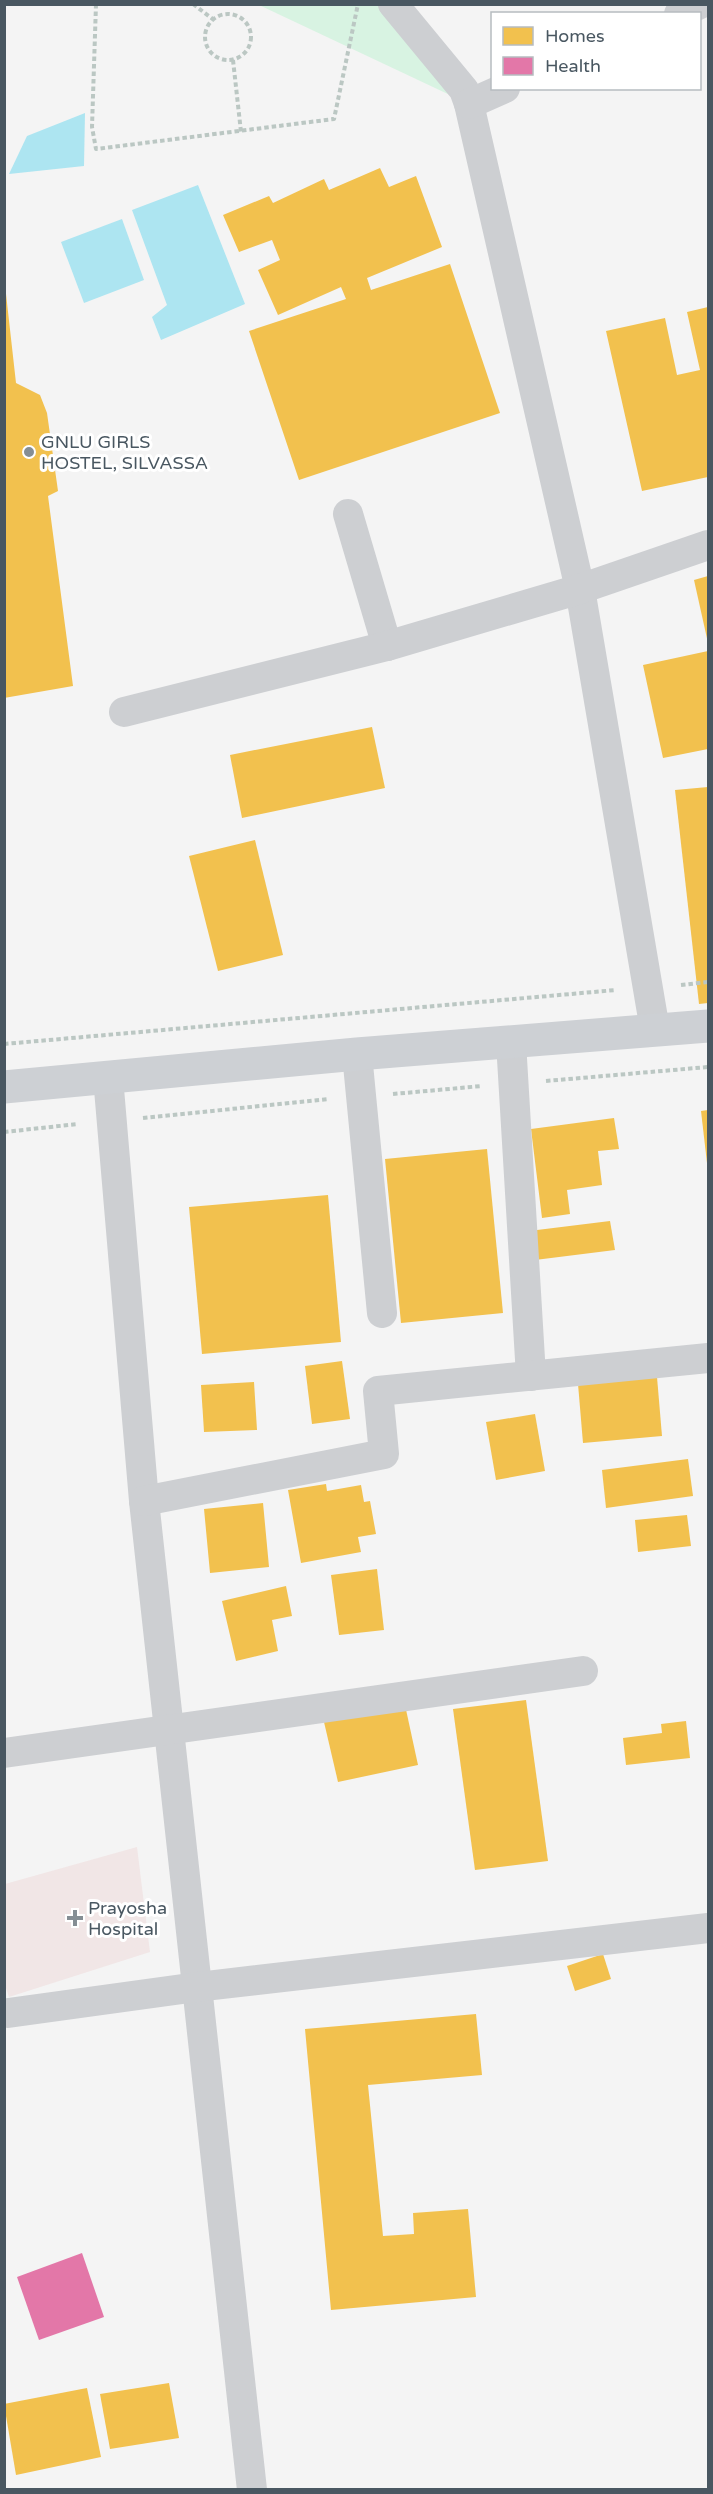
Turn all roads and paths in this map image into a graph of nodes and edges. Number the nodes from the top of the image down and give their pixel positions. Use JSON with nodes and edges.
{"nodes":[{"id":1,"x":96,"y":4,"type":"edge"},
{"id":2,"x":193,"y":4,"type":"edge"},
{"id":3,"x":358,"y":4,"type":"edge"},
{"id":4,"x":393,"y":4,"type":"edge"},
{"id":5,"x":700,"y":4,"type":"edge"},
{"id":6,"x":683,"y":12,"type":"edge"},
{"id":7,"x":214,"y":20,"type":"junction"},
{"id":8,"x":233,"y":60,"type":"junction"},
{"id":9,"x":500,"y":90,"type":"edge"},
{"id":10,"x":469,"y":104,"type":"junction"},
{"id":11,"x":241,"y":132,"type":"junction"},
{"id":12,"x":348,"y":514,"type":"dead end"},
{"id":13,"x":708,"y":545,"type":"edge"},
{"id":14,"x":580,"y":589,"type":"junction"},
{"id":15,"x":387,"y":646,"type":"junction"},
{"id":16,"x":124,"y":712,"type":"dead end"},
{"id":17,"x":708,"y":982,"type":"edge"},
{"id":18,"x":650,"y":988,"type":"junction"},
{"id":19,"x":708,"y":1026,"type":"edge"},
{"id":20,"x":655,"y":1030,"type":"junction"},
{"id":21,"x":511,"y":1042,"type":"junction"},
{"id":22,"x":4,"y":1044,"type":"edge"},
{"id":23,"x":357,"y":1054,"type":"junction"},
{"id":24,"x":108,"y":1077,"type":"junction"},
{"id":25,"x":4,"y":1087,"type":"edge"},
{"id":26,"x":382,"y":1313,"type":"dead end"},
{"id":27,"x":708,"y":1358,"type":"edge"},
{"id":28,"x":531,"y":1376,"type":"junction"},
{"id":29,"x":144,"y":1501,"type":"junction"},
{"id":30,"x":583,"y":1671,"type":"dead end"},
{"id":31,"x":169,"y":1731,"type":"junction"},
{"id":32,"x":4,"y":1753,"type":"edge"},
{"id":33,"x":708,"y":1928,"type":"edge"},
{"id":34,"x":197,"y":1987,"type":"junction"},
{"id":35,"x":8,"y":2013,"type":"dead end"},
{"id":36,"x":252,"y":2490,"type":"edge"}],
"edges":[{"from":1,"to":11,"type":"path"},
{"from":2,"to":7,"type":"path"},
{"from":3,"to":11,"type":"path"},
{"from":4,"to":10,"type":"street"},
{"from":5,"to":6,"type":"street"},
{"from":7,"to":8,"type":"path"},
{"from":7,"to":8,"type":"path"},
{"from":8,"to":11,"type":"path"},
{"from":9,"to":10,"type":"street"},
{"from":10,"to":14,"type":"street"},
{"from":12,"to":15,"type":"street"},
{"from":13,"to":14,"type":"street"},
{"from":14,"to":15,"type":"street"},
{"from":14,"to":18,"type":"street"},
{"from":15,"to":16,"type":"street"},
{"from":17,"to":18,"type":"path"},
{"from":18,"to":20,"type":"street"},
{"from":18,"to":22,"type":"path"},
{"from":19,"to":20,"type":"main road"},
{"from":20,"to":21,"type":"main road"},
{"from":21,"to":23,"type":"main road"},
{"from":21,"to":28,"type":"street"},
{"from":23,"to":24,"type":"main road"},
{"from":23,"to":26,"type":"street"},
{"from":24,"to":25,"type":"main road"},
{"from":24,"to":29,"type":"street"},
{"from":27,"to":28,"type":"street"},
{"from":28,"to":29,"type":"street"},
{"from":29,"to":31,"type":"street"},
{"from":30,"to":31,"type":"street"},
{"from":31,"to":32,"type":"street"},
{"from":31,"to":34,"type":"street"},
{"from":33,"to":34,"type":"street"},
{"from":34,"to":35,"type":"street"},
{"from":34,"to":36,"type":"street"}]}
